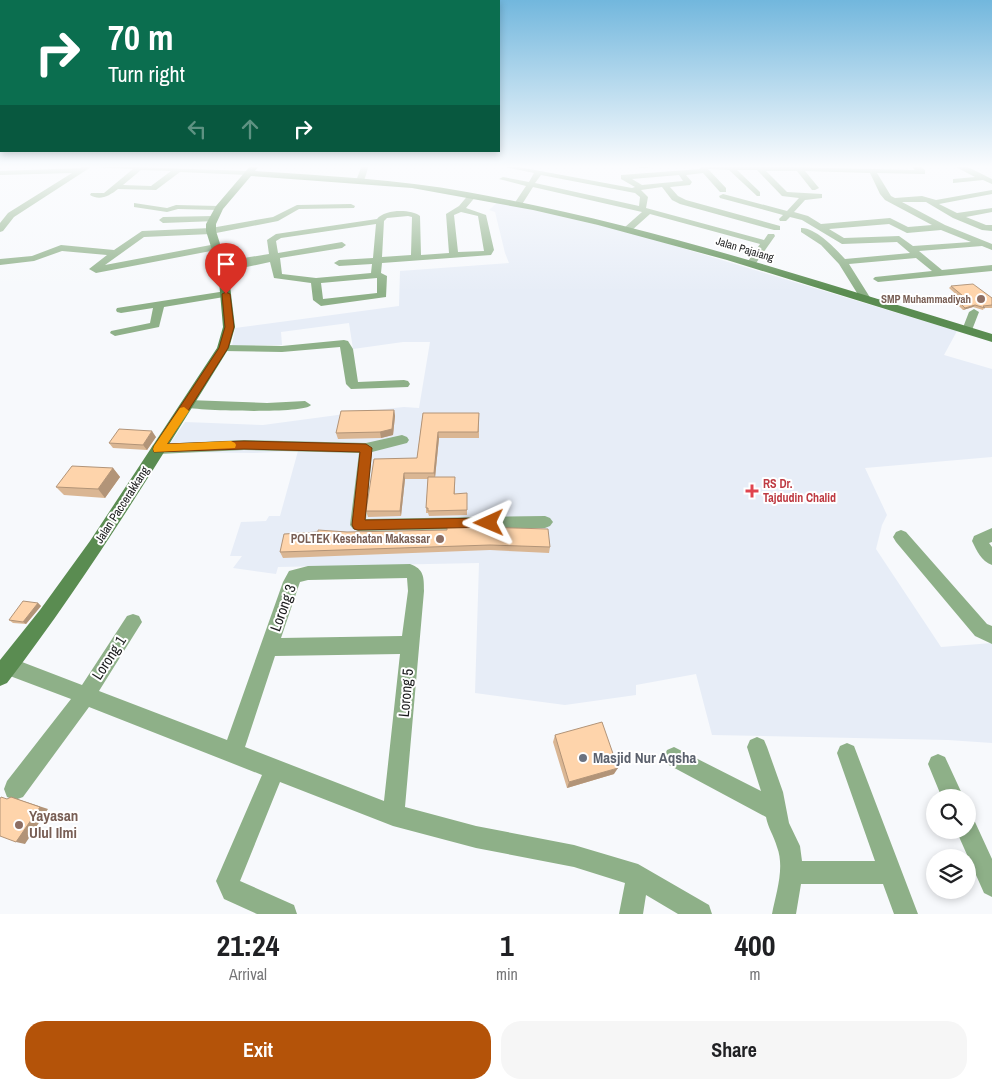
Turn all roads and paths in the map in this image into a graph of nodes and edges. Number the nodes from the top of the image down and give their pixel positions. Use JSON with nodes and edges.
{"nodes":[{"id":1,"x":24,"y":208,"type":"edge"},
{"id":2,"x":153,"y":208,"type":"edge"},
{"id":3,"x":174,"y":208,"type":"edge"},
{"id":4,"x":180,"y":208,"type":"edge"},
{"id":5,"x":223,"y":208,"type":"edge"},
{"id":6,"x":296,"y":208,"type":"edge"},
{"id":7,"x":534,"y":208,"type":"edge"},
{"id":8,"x":634,"y":208,"type":"edge"},
{"id":9,"x":703,"y":208,"type":"edge"},
{"id":10,"x":768,"y":208,"type":"edge"},
{"id":11,"x":794,"y":208,"type":"edge"},
{"id":12,"x":904,"y":208,"type":"edge"},
{"id":13,"x":941,"y":208,"type":"edge"},
{"id":14,"x":460,"y":209,"type":"joint"},
{"id":15,"x":0,"y":210,"type":"edge"},
{"id":16,"x":645,"y":210,"type":"junction"},
{"id":17,"x":992,"y":210,"type":"edge"},
{"id":18,"x":16,"y":211,"type":"junction"},
{"id":19,"x":788,"y":214,"type":"junction"},
{"id":20,"x":956,"y":216,"type":"junction"},
{"id":21,"x":163,"y":220,"type":"dead end"},
{"id":22,"x":214,"y":220,"type":"junction"},
{"id":23,"x":380,"y":222,"type":"junction"},
{"id":24,"x":344,"y":226,"type":"junction"},
{"id":25,"x":821,"y":227,"type":"junction"},
{"id":26,"x":777,"y":228,"type":"junction"},
{"id":27,"x":942,"y":228,"type":"junction"},
{"id":28,"x":992,"y":228,"type":"edge"},
{"id":29,"x":0,"y":229,"type":"edge"},
{"id":30,"x":628,"y":229,"type":"junction"},
{"id":31,"x":804,"y":230,"type":"dead end"},
{"id":32,"x":907,"y":230,"type":"junction"},
{"id":33,"x":899,"y":238,"type":"junction"},
{"id":34,"x":765,"y":243,"type":"junction"},
{"id":35,"x":983,"y":244,"type":"junction"},
{"id":36,"x":342,"y":245,"type":"junction"},
{"id":37,"x":216,"y":247,"type":"junction"},
{"id":38,"x":992,"y":247,"type":"edge"},
{"id":39,"x":915,"y":252,"type":"junction"},
{"id":40,"x":115,"y":253,"type":"junction"},
{"id":41,"x":454,"y":255,"type":"junction"},
{"id":42,"x":274,"y":257,"type":"junction"},
{"id":43,"x":416,"y":257,"type":"junction"},
{"id":44,"x":378,"y":260,"type":"junction"},
{"id":45,"x":0,"y":262,"type":"edge"},
{"id":46,"x":843,"y":262,"type":"junction"},
{"id":47,"x":340,"y":263,"type":"junction"},
{"id":48,"x":751,"y":264,"type":"junction"},
{"id":49,"x":222,"y":266,"type":"junction"},
{"id":50,"x":992,"y":268,"type":"edge"},
{"id":51,"x":940,"y":273,"type":"junction"},
{"id":52,"x":376,"y":275,"type":"junction"},
{"id":53,"x":338,"y":279,"type":"junction"},
{"id":54,"x":878,"y":279,"type":"dead end"},
{"id":55,"x":316,"y":281,"type":"junction"},
{"id":56,"x":226,"y":294,"type":"junction"},
{"id":57,"x":866,"y":299,"type":"junction"},
{"id":58,"x":159,"y":305,"type":"junction"},
{"id":59,"x":122,"y":310,"type":"dead end"},
{"id":60,"x":974,"y":312,"type":"dead end"},
{"id":61,"x":967,"y":330,"type":"junction"},
{"id":62,"x":115,"y":333,"type":"dead end"},
{"id":63,"x":992,"y":338,"type":"edge"},
{"id":64,"x":223,"y":348,"type":"junction"},
{"id":65,"x":404,"y":384,"type":"dead end"},
{"id":66,"x":188,"y":404,"type":"junction"},
{"id":67,"x":305,"y":405,"type":"dead end"},
{"id":68,"x":402,"y":440,"type":"dead end"},
{"id":69,"x":366,"y":448,"type":"junction"},
{"id":70,"x":158,"y":449,"type":"junction"},
{"id":71,"x":545,"y":522,"type":"dead end"},
{"id":72,"x":992,"y":534,"type":"edge"},
{"id":73,"x":901,"y":537,"type":"dead end"},
{"id":74,"x":992,"y":558,"type":"edge"},
{"id":75,"x":414,"y":573,"type":"joint"},
{"id":76,"x":132,"y":622,"type":"dead end"},
{"id":77,"x":992,"y":635,"type":"edge"},
{"id":78,"x":411,"y":645,"type":"junction"},
{"id":79,"x":269,"y":647,"type":"junction"},
{"id":80,"x":4,"y":671,"type":"edge"},
{"id":81,"x":86,"y":695,"type":"junction"},
{"id":82,"x":757,"y":746,"type":"dead end"},
{"id":83,"x":233,"y":753,"type":"junction"},
{"id":84,"x":848,"y":754,"type":"dead end"},
{"id":85,"x":674,"y":757,"type":"dead end"},
{"id":86,"x":938,"y":764,"type":"dead end"},
{"id":87,"x":275,"y":769,"type":"junction"},
{"id":88,"x":15,"y":789,"type":"dead end"},
{"id":89,"x":949,"y":789,"type":"edge"},
{"id":90,"x":776,"y":810,"type":"junction"},
{"id":91,"x":393,"y":815,"type":"junction"},
{"id":92,"x":971,"y":839,"type":"edge"},
{"id":93,"x":890,"y":872,"type":"junction"},
{"id":94,"x":792,"y":873,"type":"junction"},
{"id":95,"x":638,"y":876,"type":"junction"},
{"id":96,"x":992,"y":885,"type":"edge"},
{"id":97,"x":285,"y":914,"type":"edge"},
{"id":98,"x":631,"y":914,"type":"edge"},
{"id":99,"x":700,"y":914,"type":"edge"},
{"id":100,"x":784,"y":914,"type":"edge"},
{"id":101,"x":906,"y":914,"type":"edge"}],
"edges":[{"from":1,"to":18,"type":"street"},
{"from":2,"to":3,"type":"street"},
{"from":4,"to":22,"type":"street"},
{"from":5,"to":22,"type":"main road"},
{"from":6,"to":22,"type":"street"},
{"from":7,"to":30,"type":"main road","name":"Jalan Pajaiang"},
{"from":8,"to":16,"type":"street"},
{"from":9,"to":26,"type":"street"},
{"from":10,"to":19,"type":"street"},
{"from":11,"to":19,"type":"street"},
{"from":12,"to":27,"type":"street"},
{"from":13,"to":20,"type":"street"},
{"from":14,"to":41,"type":"street"},
{"from":14,"to":41,"type":"street"},
{"from":15,"to":18,"type":"street"},
{"from":16,"to":30,"type":"street"},
{"from":16,"to":34,"type":"street"},
{"from":17,"to":20,"type":"street"},
{"from":18,"to":29,"type":"street"},
{"from":19,"to":25,"type":"street"},
{"from":19,"to":26,"type":"street"},
{"from":20,"to":28,"type":"street"},
{"from":21,"to":22,"type":"street"},
{"from":22,"to":37,"type":"main road","name":"Jalan Paccerakkang"},
{"from":22,"to":40,"type":"street"},
{"from":23,"to":24,"type":"street"},
{"from":23,"to":43,"type":"street"},
{"from":23,"to":44,"type":"street"},
{"from":24,"to":36,"type":"street"},
{"from":24,"to":42,"type":"street"},
{"from":25,"to":32,"type":"street"},
{"from":25,"to":33,"type":"street"},
{"from":26,"to":34,"type":"street"},
{"from":27,"to":32,"type":"street"},
{"from":27,"to":35,"type":"street"},
{"from":30,"to":48,"type":"main road","name":"Jalan Pajaiang"},
{"from":31,"to":46,"type":"street"},
{"from":32,"to":33,"type":"street"},
{"from":33,"to":39,"type":"street"},
{"from":34,"to":48,"type":"street"},
{"from":35,"to":38,"type":"street"},
{"from":35,"to":39,"type":"street"},
{"from":36,"to":42,"type":"street"},
{"from":36,"to":47,"type":"street"},
{"from":37,"to":40,"type":"street"},
{"from":37,"to":49,"type":"main road","name":"Jalan Paccerakkang"},
{"from":39,"to":46,"type":"street"},
{"from":39,"to":51,"type":"street"},
{"from":40,"to":45,"type":"street"},
{"from":41,"to":43,"type":"street"},
{"from":42,"to":49,"type":"street"},
{"from":42,"to":55,"type":"street"},
{"from":43,"to":44,"type":"street"},
{"from":44,"to":47,"type":"street"},
{"from":44,"to":52,"type":"street"},
{"from":46,"to":57,"type":"street"},
{"from":47,"to":53,"type":"street"},
{"from":48,"to":57,"type":"main road","name":"Jalan Pajaiang"},
{"from":49,"to":56,"type":"main road","name":"Jalan Paccerakkang"},
{"from":50,"to":51,"type":"street"},
{"from":51,"to":54,"type":"street"},
{"from":52,"to":53,"type":"street"},
{"from":52,"to":55,"type":"street"},
{"from":53,"to":55,"type":"street"},
{"from":56,"to":58,"type":"street"},
{"from":56,"to":64,"type":"main road","name":"Jalan Paccerakkang"},
{"from":57,"to":61,"type":"main road","name":"Jalan Pajaiang"},
{"from":58,"to":59,"type":"street"},
{"from":58,"to":62,"type":"street"},
{"from":60,"to":61,"type":"street"},
{"from":61,"to":63,"type":"main road","name":"Jalan Pajaiang"},
{"from":64,"to":65,"type":"street"},
{"from":64,"to":66,"type":"main road","name":"Jalan Paccerakkang"},
{"from":66,"to":67,"type":"street"},
{"from":66,"to":70,"type":"main road","name":"Jalan Paccerakkang"},
{"from":68,"to":69,"type":"street"},
{"from":69,"to":70,"type":"street"},
{"from":69,"to":71,"type":"street"},
{"from":70,"to":80,"type":"main road","name":"Jalan Paccerakkang"},
{"from":72,"to":74,"type":"street"},
{"from":73,"to":77,"type":"street"},
{"from":75,"to":78,"type":"street","name":"Lorong 5"},
{"from":75,"to":79,"type":"street","name":"Lorong 3"},
{"from":76,"to":81,"type":"street","name":"Lorong 1"},
{"from":78,"to":79,"type":"street"},
{"from":78,"to":91,"type":"street","name":"Lorong 5"},
{"from":79,"to":83,"type":"street","name":"Lorong 3"},
{"from":80,"to":81,"type":"street"},
{"from":81,"to":83,"type":"street"},
{"from":81,"to":88,"type":"street","name":"Lorong 1"},
{"from":82,"to":90,"type":"street"},
{"from":83,"to":87,"type":"street"},
{"from":84,"to":93,"type":"street"},
{"from":85,"to":90,"type":"street"},
{"from":86,"to":89,"type":"street"},
{"from":87,"to":91,"type":"street"},
{"from":87,"to":97,"type":"street"},
{"from":90,"to":94,"type":"street"},
{"from":91,"to":95,"type":"street"},
{"from":92,"to":96,"type":"street"},
{"from":93,"to":94,"type":"street"},
{"from":93,"to":101,"type":"street"},
{"from":94,"to":100,"type":"street"},
{"from":95,"to":98,"type":"street"},
{"from":95,"to":99,"type":"street"}]}
